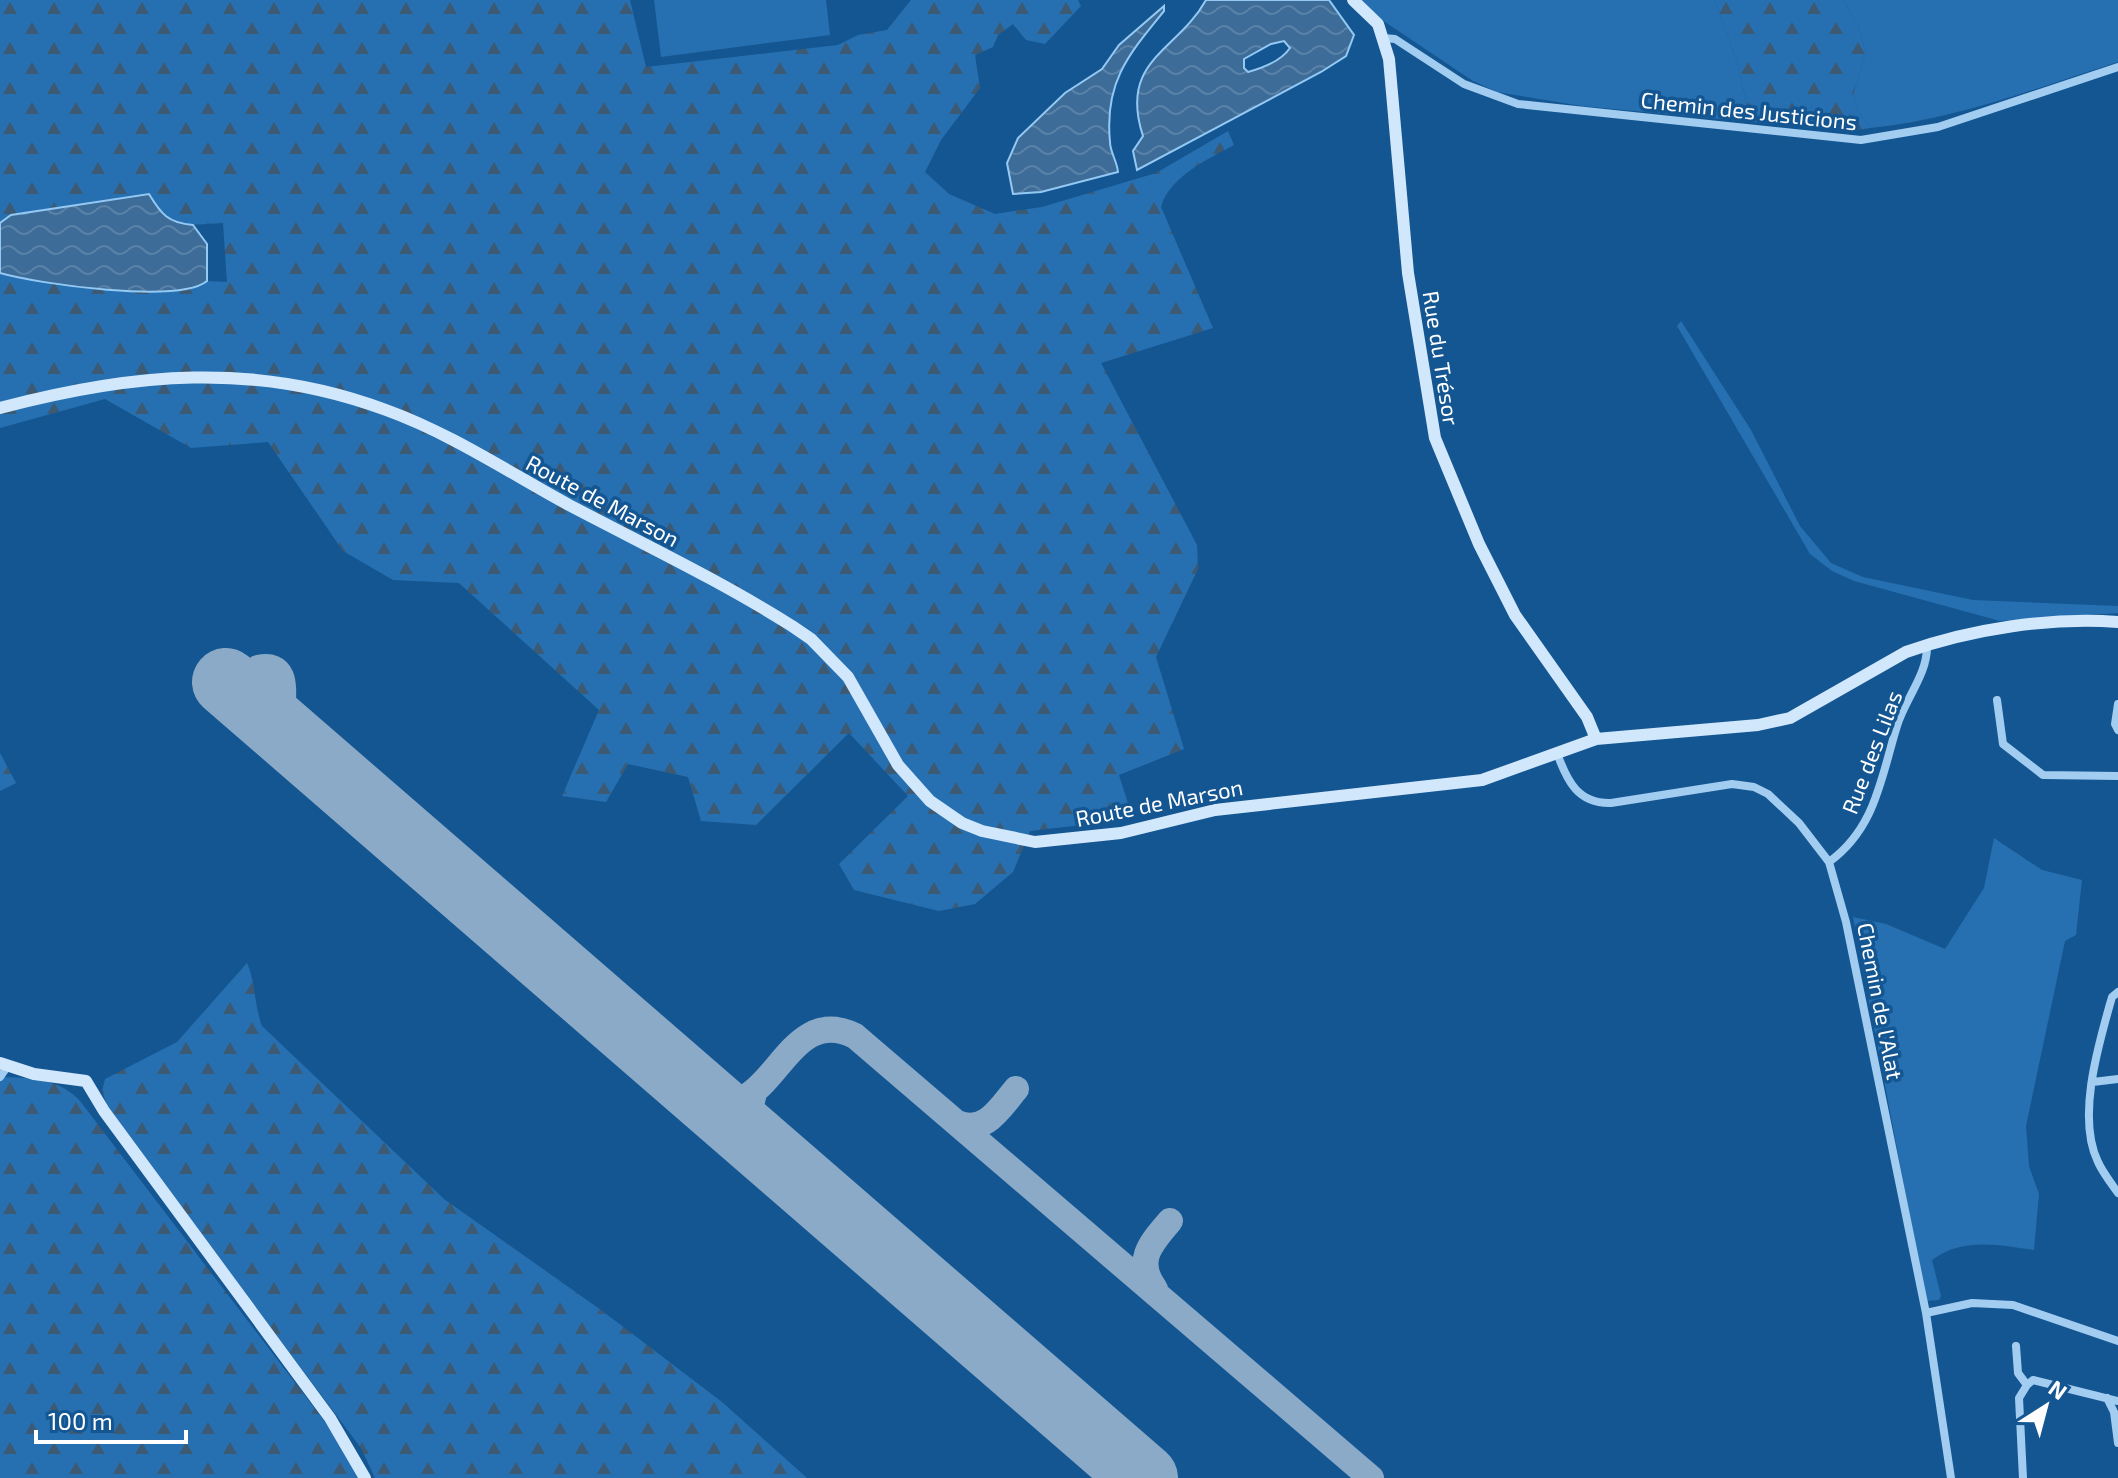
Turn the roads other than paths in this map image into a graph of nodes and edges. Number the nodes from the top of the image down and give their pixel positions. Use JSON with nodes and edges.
{"nodes":[{"id":1,"x":1353,"y":0,"type":"edge"},
{"id":2,"x":1384,"y":38,"type":"junction"},
{"id":3,"x":2118,"y":67,"type":"edge"},
{"id":4,"x":0,"y":408,"type":"edge"},
{"id":5,"x":2118,"y":622,"type":"edge"},
{"id":6,"x":1927,"y":645,"type":"junction"},
{"id":7,"x":1997,"y":700,"type":"dead end"},
{"id":8,"x":2118,"y":704,"type":"edge"},
{"id":9,"x":2118,"y":730,"type":"edge"},
{"id":10,"x":1596,"y":739,"type":"junction"},
{"id":11,"x":1557,"y":753,"type":"junction"},
{"id":12,"x":2118,"y":776,"type":"edge"},
{"id":13,"x":1829,"y":862,"type":"junction"},
{"id":14,"x":2118,"y":992,"type":"edge"},
{"id":15,"x":2,"y":1069,"type":"edge"},
{"id":16,"x":2118,"y":1079,"type":"edge"},
{"id":17,"x":2093,"y":1082,"type":"junction"},
{"id":18,"x":2118,"y":1193,"type":"edge"},
{"id":19,"x":1926,"y":1313,"type":"junction"},
{"id":20,"x":2118,"y":1341,"type":"edge"},
{"id":21,"x":2016,"y":1346,"type":"dead end"},
{"id":22,"x":2027,"y":1385,"type":"junction"},
{"id":23,"x":2107,"y":1398,"type":"junction"},
{"id":24,"x":2118,"y":1401,"type":"edge"},
{"id":25,"x":2117,"y":1420,"type":"edge"},
{"id":26,"x":2118,"y":1443,"type":"edge"},
{"id":27,"x":365,"y":1478,"type":"edge"},
{"id":28,"x":1951,"y":1478,"type":"edge"},
{"id":29,"x":2023,"y":1478,"type":"edge"}],
"edges":[{"from":1,"to":2,"type":"street"},
{"from":2,"to":3,"type":"street","name":"Chemin des Justicions"},
{"from":2,"to":10,"type":"street","name":"Rue du Trésor"},
{"from":4,"to":11,"type":"street","name":"Route de Marson"},
{"from":5,"to":6,"type":"street","name":"Route de Marson"},
{"from":6,"to":10,"type":"street","name":"Route de Marson"},
{"from":6,"to":13,"type":"street","name":"Rue des Lilas"},
{"from":7,"to":12,"type":"street"},
{"from":8,"to":9,"type":"street"},
{"from":10,"to":11,"type":"street","name":"Route de Marson"},
{"from":11,"to":13,"type":"street","name":"Chemin de l'Alat"},
{"from":13,"to":19,"type":"street","name":"Chemin de l'Alat"},
{"from":14,"to":17,"type":"street"},
{"from":15,"to":27,"type":"street"},
{"from":16,"to":17,"type":"street"},
{"from":17,"to":18,"type":"street"},
{"from":19,"to":20,"type":"street"},
{"from":19,"to":28,"type":"street","name":"Chemin de l'Alat"},
{"from":21,"to":22,"type":"street"},
{"from":22,"to":23,"type":"street"},
{"from":22,"to":29,"type":"street"},
{"from":23,"to":24,"type":"street"},
{"from":23,"to":25,"type":"street"},
{"from":25,"to":26,"type":"street"}]}
